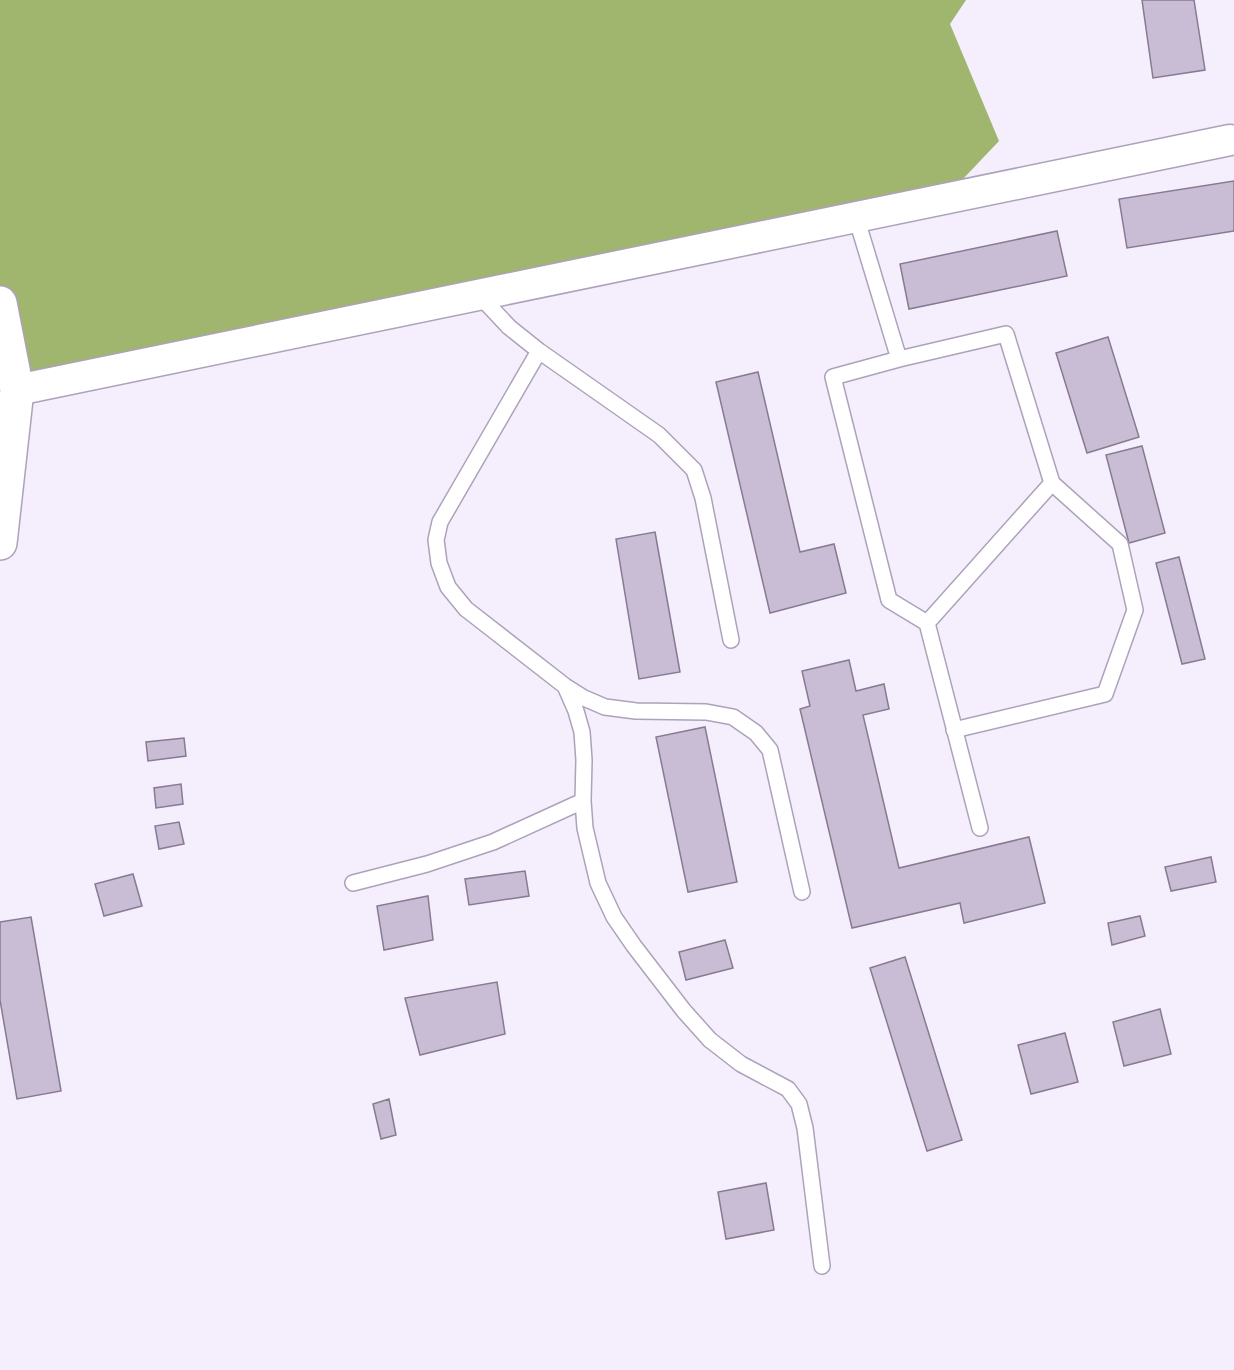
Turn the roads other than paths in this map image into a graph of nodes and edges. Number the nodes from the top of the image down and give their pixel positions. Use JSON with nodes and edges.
{"nodes":[{"id":1,"x":1230,"y":140,"type":"dead end"},
{"id":2,"x":856,"y":217,"type":"junction"},
{"id":3,"x":479,"y":295,"type":"junction"},
{"id":4,"x":0,"y":303,"type":"edge"},
{"id":5,"x":539,"y":351,"type":"junction"},
{"id":6,"x":899,"y":359,"type":"junction"},
{"id":7,"x":17,"y":390,"type":"junction"},
{"id":8,"x":1052,"y":483,"type":"junction"},
{"id":9,"x":0,"y":543,"type":"edge"},
{"id":10,"x":927,"y":623,"type":"junction"},
{"id":11,"x":731,"y":639,"type":"dead end"},
{"id":12,"x":565,"y":686,"type":"junction"},
{"id":13,"x":954,"y":730,"type":"junction"},
{"id":14,"x":583,"y":801,"type":"junction"},
{"id":15,"x":980,"y":828,"type":"dead end"},
{"id":16,"x":353,"y":884,"type":"dead end"},
{"id":17,"x":802,"y":892,"type":"dead end"},
{"id":18,"x":822,"y":1266,"type":"dead end"}],
"edges":[{"from":1,"to":2,"type":"street"},
{"from":2,"to":3,"type":"street"},
{"from":2,"to":6,"type":"lane"},
{"from":3,"to":5,"type":"lane"},
{"from":3,"to":7,"type":"street"},
{"from":4,"to":7,"type":"street"},
{"from":5,"to":11,"type":"lane"},
{"from":5,"to":12,"type":"lane"},
{"from":6,"to":8,"type":"lane"},
{"from":6,"to":10,"type":"lane"},
{"from":7,"to":9,"type":"street"},
{"from":8,"to":10,"type":"lane"},
{"from":8,"to":13,"type":"lane"},
{"from":10,"to":13,"type":"lane"},
{"from":12,"to":14,"type":"lane"},
{"from":12,"to":17,"type":"lane"},
{"from":13,"to":15,"type":"lane"},
{"from":14,"to":16,"type":"lane"},
{"from":14,"to":18,"type":"lane"}]}
